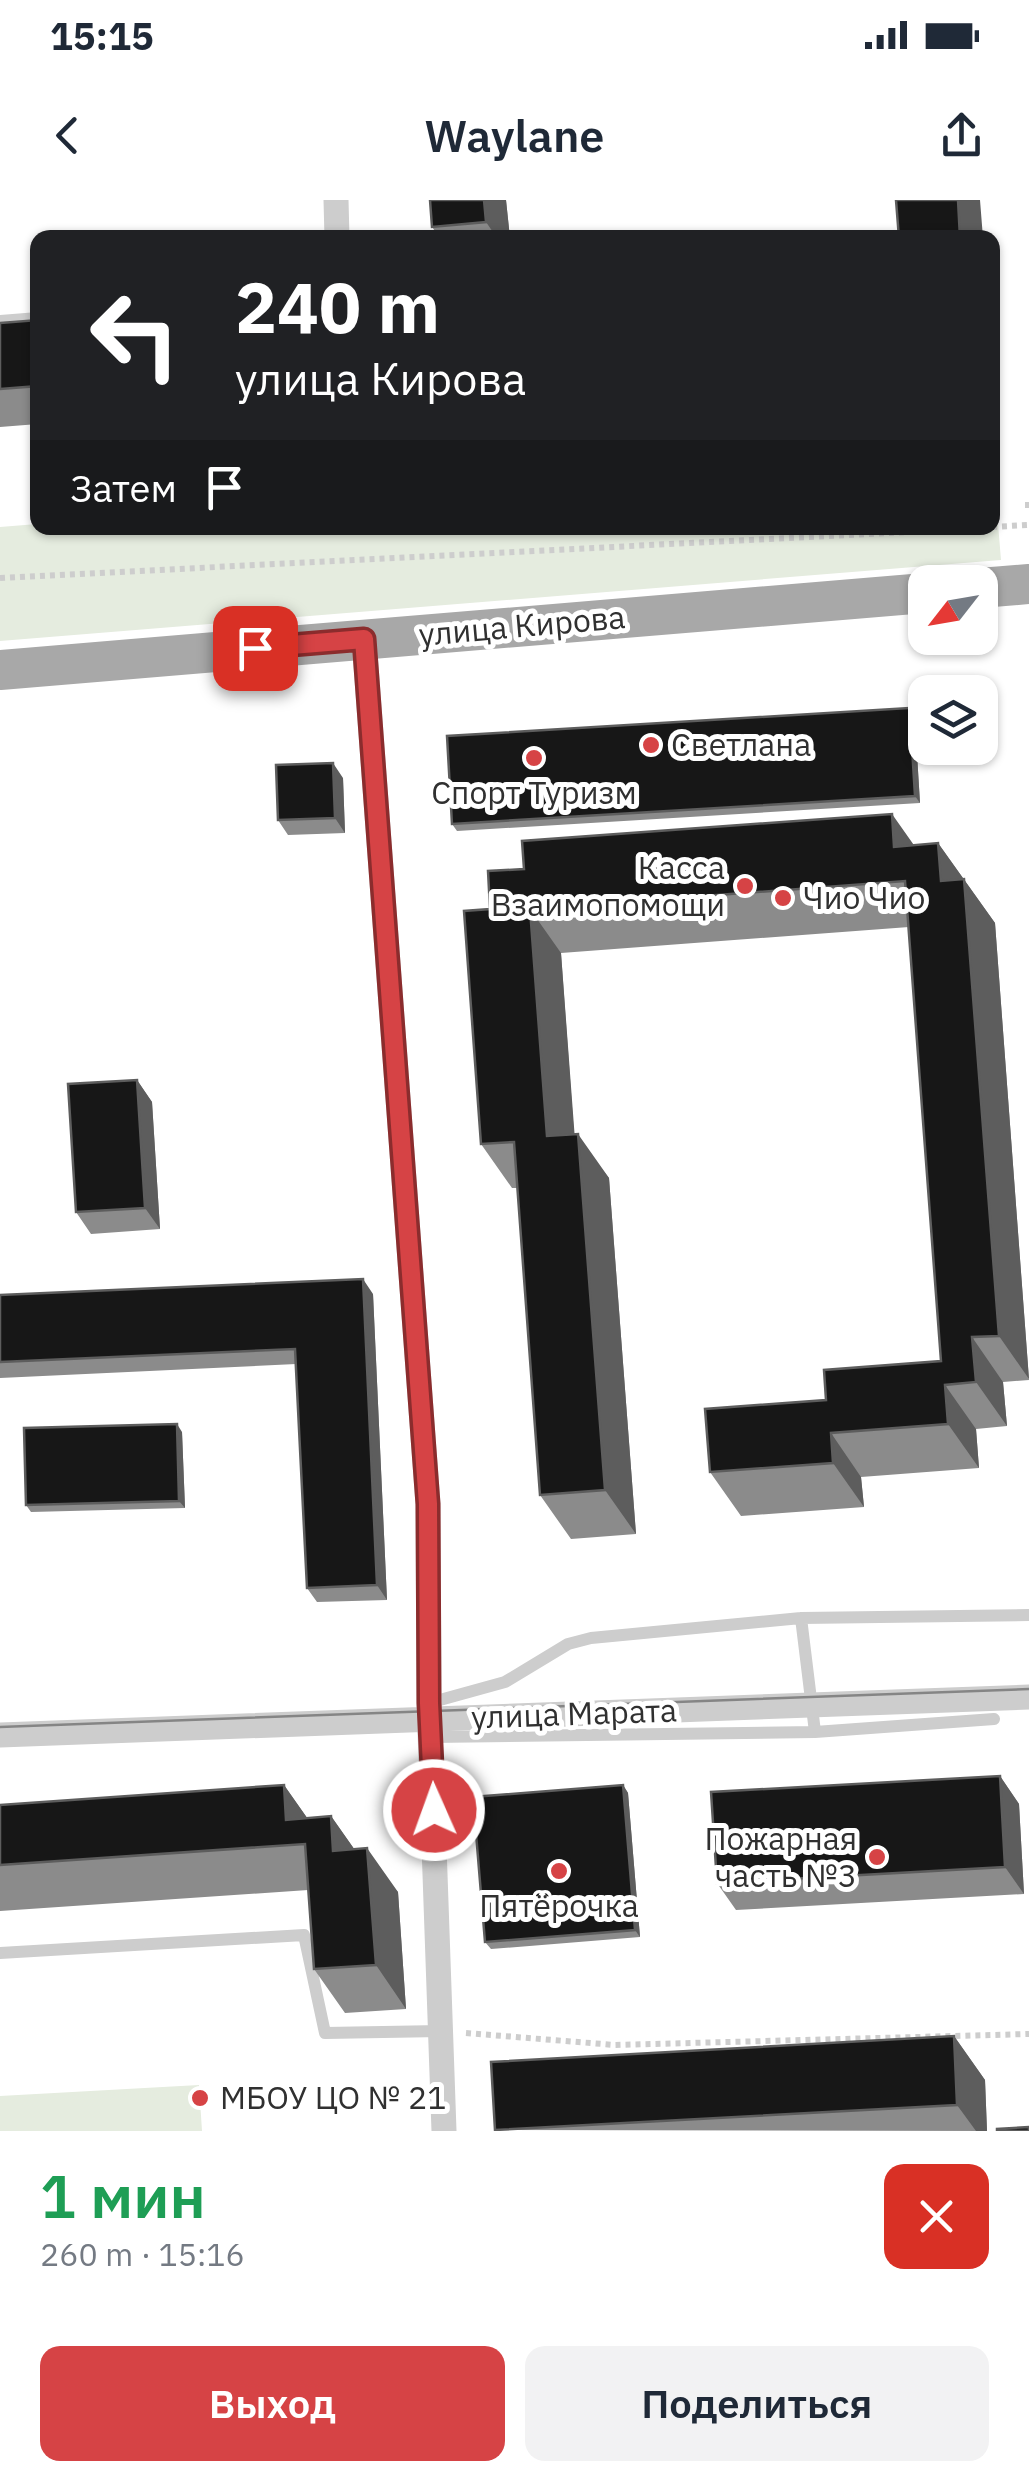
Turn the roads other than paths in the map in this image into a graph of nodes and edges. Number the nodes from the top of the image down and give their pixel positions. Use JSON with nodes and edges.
{"nodes":[{"id":1,"x":336,"y":200,"type":"edge"},
{"id":2,"x":337,"y":230,"type":"edge"},
{"id":3,"x":30,"y":319,"type":"edge"},
{"id":4,"x":0,"y":321,"type":"edge"},
{"id":5,"x":1029,"y":584,"type":"edge"},
{"id":6,"x":998,"y":587,"type":"edge"},
{"id":7,"x":908,"y":593,"type":"edge"},
{"id":8,"x":364,"y":639,"type":"junction"},
{"id":9,"x":0,"y":670,"type":"edge"},
{"id":10,"x":1029,"y":1615,"type":"edge"},
{"id":11,"x":801,"y":1618,"type":"junction"},
{"id":12,"x":1029,"y":1696,"type":"edge"},
{"id":13,"x":812,"y":1705,"type":"junction"},
{"id":14,"x":994,"y":1719,"type":"dead end"},
{"id":15,"x":430,"y":1720,"type":"junction"},
{"id":16,"x":815,"y":1732,"type":"junction"},
{"id":17,"x":0,"y":1735,"type":"edge"},
{"id":18,"x":0,"y":1953,"type":"edge"},
{"id":19,"x":441,"y":2031,"type":"junction"},
{"id":20,"x":444,"y":2131,"type":"edge"}],
"edges":[{"from":1,"to":2,"type":"street"},
{"from":3,"to":4,"type":"lane"},
{"from":5,"to":6,"type":"main road"},
{"from":7,"to":8,"type":"main road","name":"улица Кирова"},
{"from":8,"to":9,"type":"main road","name":"улица Кирова"},
{"from":8,"to":15,"type":"street"},
{"from":10,"to":11,"type":"lane"},
{"from":11,"to":13,"type":"lane"},
{"from":11,"to":15,"type":"lane"},
{"from":12,"to":13,"type":"street","name":"улица Марата"},
{"from":13,"to":15,"type":"street","name":"улица Марата"},
{"from":13,"to":16,"type":"lane"},
{"from":14,"to":16,"type":"lane"},
{"from":15,"to":16,"type":"lane"},
{"from":15,"to":17,"type":"street","name":"улица Марата"},
{"from":15,"to":19,"type":"street"},
{"from":18,"to":19,"type":"lane"},
{"from":19,"to":20,"type":"street"}]}
